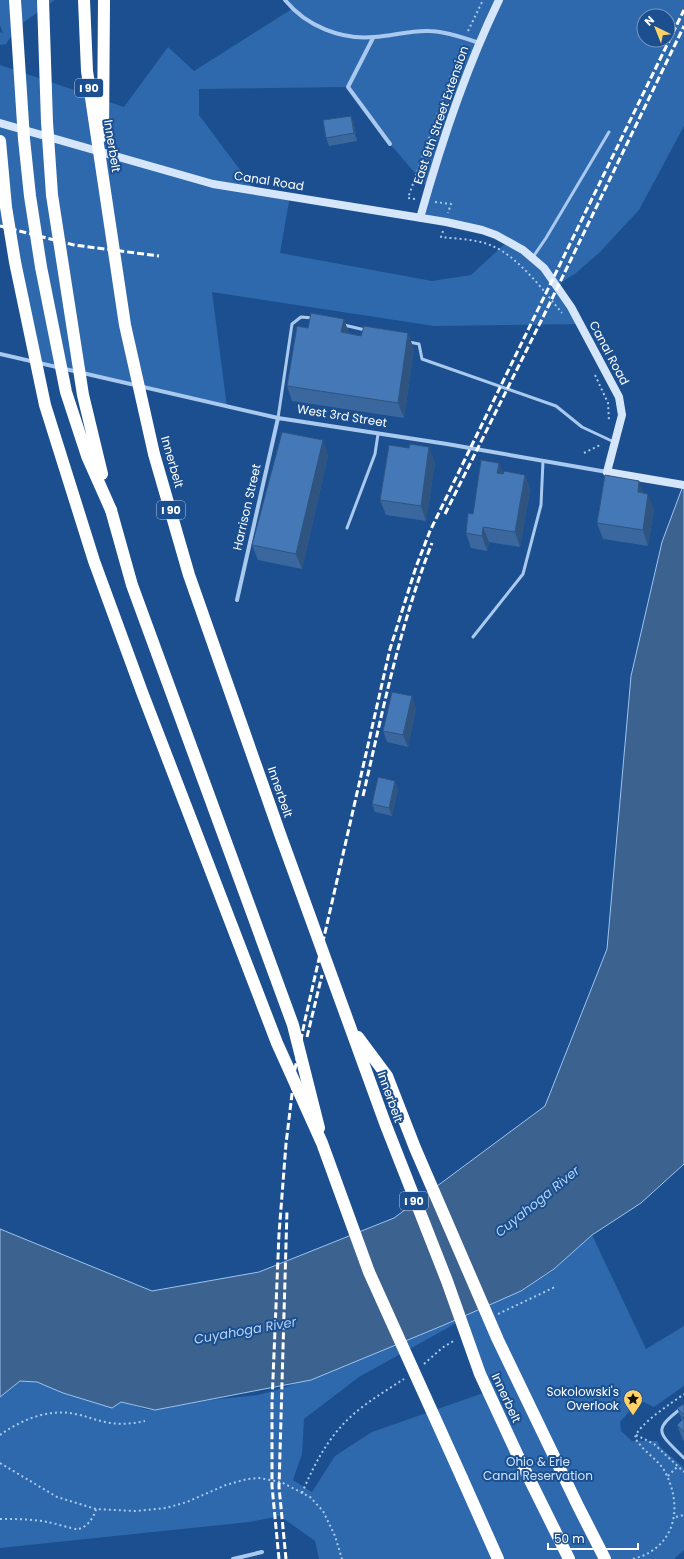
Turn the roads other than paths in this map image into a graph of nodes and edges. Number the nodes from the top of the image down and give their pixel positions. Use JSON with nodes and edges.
{"nodes":[{"id":1,"x":15,"y":0,"type":"edge"},
{"id":2,"x":43,"y":0,"type":"edge"},
{"id":3,"x":84,"y":0,"type":"edge"},
{"id":4,"x":104,"y":0,"type":"edge"},
{"id":5,"x":285,"y":0,"type":"edge"},
{"id":6,"x":499,"y":0,"type":"edge"},
{"id":7,"x":373,"y":38,"type":"junction"},
{"id":8,"x":479,"y":43,"type":"junction"},
{"id":9,"x":0,"y":123,"type":"edge"},
{"id":10,"x":609,"y":132,"type":"dead end"},
{"id":11,"x":0,"y":142,"type":"edge"},
{"id":12,"x":390,"y":144,"type":"dead end"},
{"id":13,"x":103,"y":175,"type":"junction"},
{"id":14,"x":420,"y":218,"type":"junction"},
{"id":15,"x":533,"y":257,"type":"junction"},
{"id":16,"x":318,"y":318,"type":"edge"},
{"id":17,"x":340,"y":324,"type":"edge"},
{"id":18,"x":369,"y":331,"type":"edge"},
{"id":19,"x":405,"y":340,"type":"edge"},
{"id":20,"x":0,"y":354,"type":"edge"},
{"id":21,"x":278,"y":418,"type":"junction"},
{"id":22,"x":378,"y":434,"type":"junction"},
{"id":23,"x":615,"y":442,"type":"junction"},
{"id":24,"x":542,"y":461,"type":"junction"},
{"id":25,"x":607,"y":472,"type":"junction"},
{"id":26,"x":684,"y":485,"type":"edge"},
{"id":27,"x":111,"y":510,"type":"junction"},
{"id":28,"x":347,"y":528,"type":"dead end"},
{"id":29,"x":237,"y":600,"type":"dead end"},
{"id":30,"x":473,"y":637,"type":"dead end"},
{"id":31,"x":350,"y":1027,"type":"junction"},
{"id":32,"x":322,"y":1143,"type":"junction"},
{"id":33,"x":684,"y":1406,"type":"edge"},
{"id":34,"x":684,"y":1458,"type":"edge"},
{"id":35,"x":262,"y":1552,"type":"dead end"},
{"id":36,"x":233,"y":1559,"type":"edge"},
{"id":37,"x":498,"y":1559,"type":"edge"},
{"id":38,"x":570,"y":1559,"type":"edge"},
{"id":39,"x":606,"y":1559,"type":"edge"}],
"edges":[{"from":1,"to":27,"type":"highway","bridge":true},
{"from":2,"to":27,"type":"highway","bridge":true},
{"from":3,"to":13,"type":"highway","name":"Innerbelt","number":"I 90","bridge":true},
{"from":4,"to":13,"type":"highway","bridge":true},
{"from":5,"to":7,"type":"street"},
{"from":6,"to":8,"type":"street","name":"East 9th Street Extension"},
{"from":7,"to":8,"type":"street"},
{"from":7,"to":12,"type":"street"},
{"from":8,"to":14,"type":"street","name":"East 9th Street Extension"},
{"from":9,"to":14,"type":"street","name":"Canal Road"},
{"from":10,"to":15,"type":"lane"},
{"from":11,"to":32,"type":"highway","bridge":true},
{"from":13,"to":31,"type":"highway","name":"Innerbelt","number":"I 90","bridge":true},
{"from":14,"to":15,"type":"street","name":"Canal Road"},
{"from":15,"to":23,"type":"street","name":"Canal Road"},
{"from":16,"to":21,"type":"lane"},
{"from":17,"to":18,"type":"lane"},
{"from":19,"to":23,"type":"lane"},
{"from":20,"to":21,"type":"street","name":"West 3rd Street"},
{"from":21,"to":22,"type":"street","name":"West 3rd Street"},
{"from":21,"to":29,"type":"street","name":"Harrison Street"},
{"from":22,"to":24,"type":"street","name":"West 3rd Street"},
{"from":22,"to":28,"type":"lane"},
{"from":23,"to":25,"type":"street","name":"Canal Road"},
{"from":24,"to":25,"type":"street","name":"West 3rd Street"},
{"from":24,"to":30,"type":"lane"},
{"from":25,"to":26,"type":"street","name":"West 3rd Street"},
{"from":27,"to":32,"type":"highway","bridge":true},
{"from":31,"to":38,"type":"highway","name":"Innerbelt","number":"I 90","bridge":true},
{"from":31,"to":39,"type":"highway","bridge":true},
{"from":32,"to":37,"type":"highway","bridge":true},
{"from":33,"to":34,"type":"lane"},
{"from":35,"to":36,"type":"street"}]}
